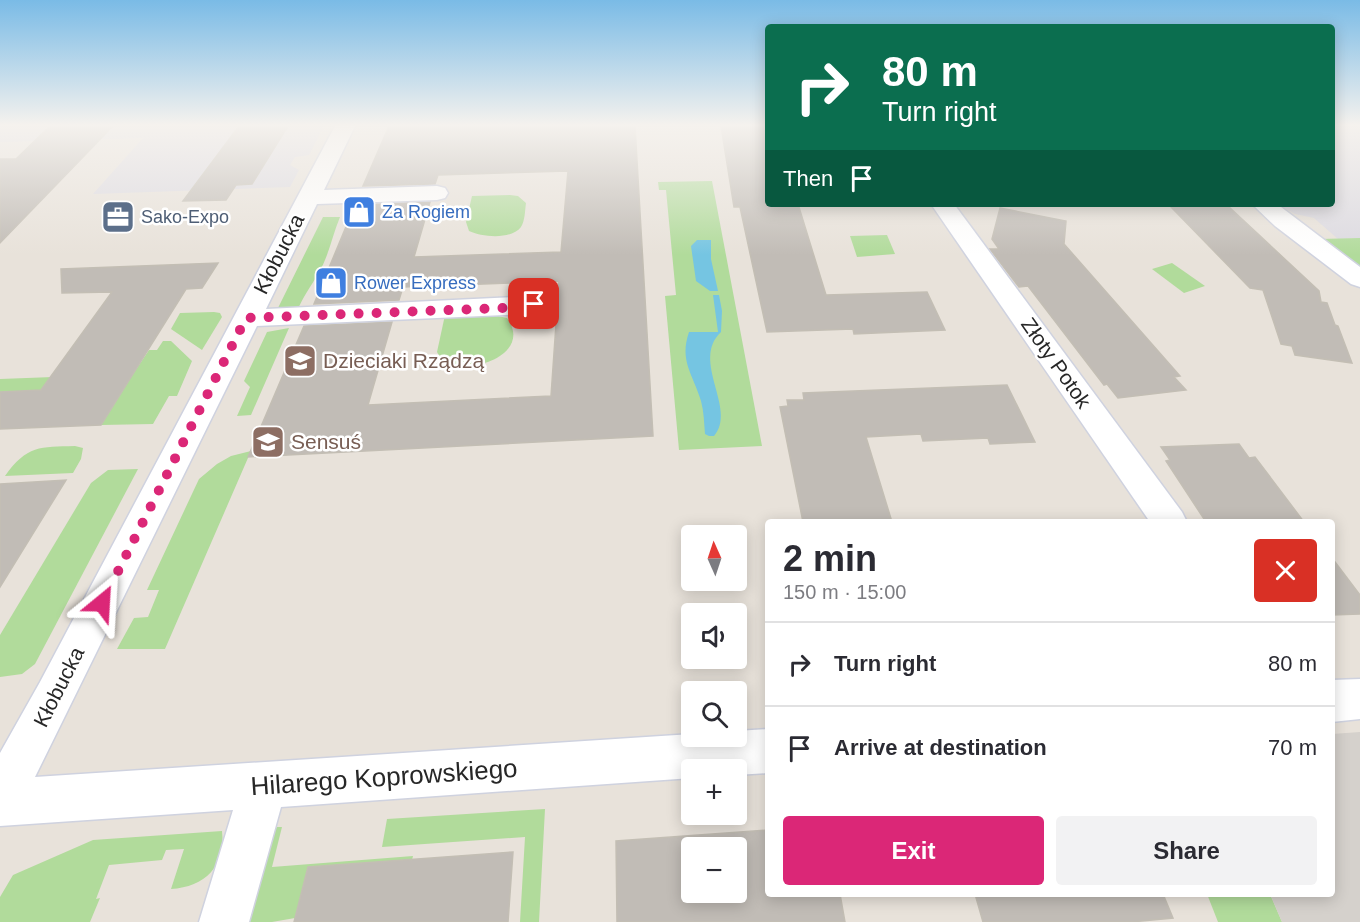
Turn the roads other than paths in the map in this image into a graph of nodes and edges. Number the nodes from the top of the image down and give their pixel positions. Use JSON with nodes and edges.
{"nodes":[{"id":1,"x":323,"y":169,"type":"edge"},
{"id":2,"x":437,"y":193,"type":"dead end"},
{"id":3,"x":309,"y":197,"type":"junction"},
{"id":4,"x":944,"y":207,"type":"edge"},
{"id":5,"x":1267,"y":207,"type":"edge"},
{"id":6,"x":1360,"y":279,"type":"edge"},
{"id":7,"x":534,"y":304,"type":"dead end"},
{"id":8,"x":246,"y":318,"type":"junction"},
{"id":9,"x":1167,"y":519,"type":"edge"},
{"id":10,"x":1360,"y":699,"type":"edge"},
{"id":11,"x":1335,"y":701,"type":"edge"},
{"id":12,"x":765,"y":751,"type":"edge"},
{"id":13,"x":264,"y":784,"type":"junction"},
{"id":14,"x":0,"y":800,"type":"edge"},
{"id":15,"x":224,"y":922,"type":"edge"}],
"edges":[{"from":1,"to":3,"type":"street","name":"Kłobucka"},
{"from":2,"to":3,"type":"street"},
{"from":3,"to":8,"type":"street","name":"Kłobucka"},
{"from":4,"to":9,"type":"street","name":"Złoty Potok"},
{"from":5,"to":6,"type":"street"},
{"from":7,"to":8,"type":"street"},
{"from":8,"to":14,"type":"street","name":"Kłobucka"},
{"from":10,"to":11,"type":"street"},
{"from":12,"to":13,"type":"street","name":"Hilarego Koprowskiego"},
{"from":13,"to":14,"type":"street","name":"Hilarego Koprowskiego"},
{"from":13,"to":15,"type":"street"}]}
